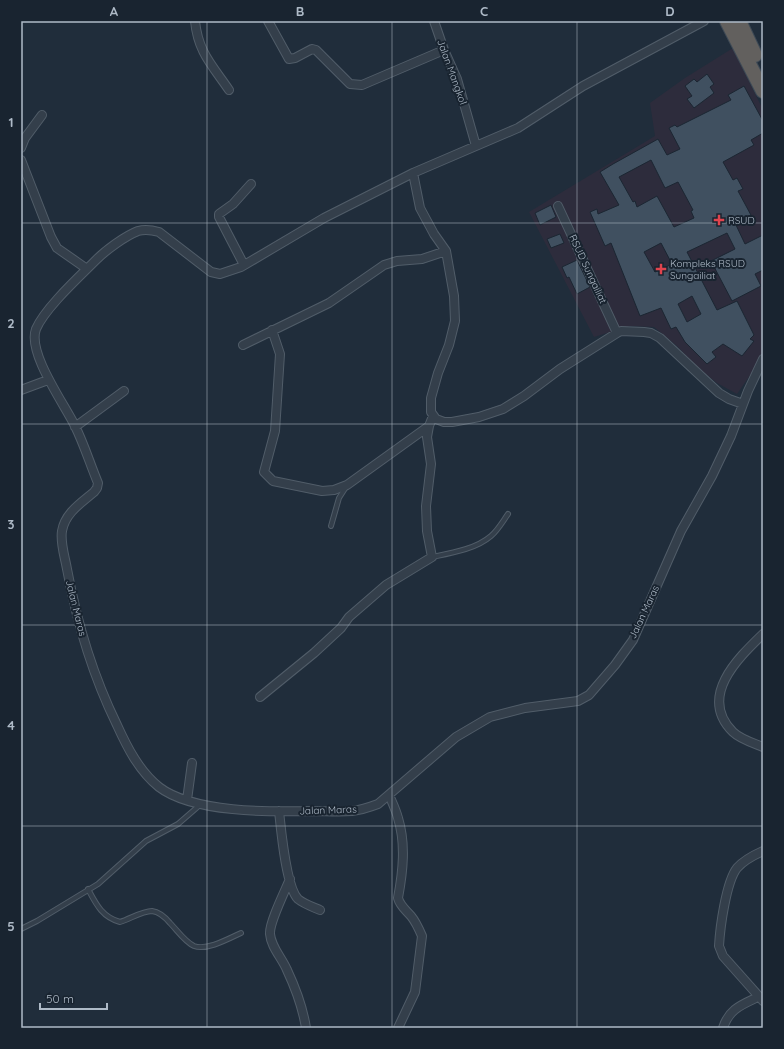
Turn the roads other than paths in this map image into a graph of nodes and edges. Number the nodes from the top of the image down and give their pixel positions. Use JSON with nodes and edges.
{"nodes":[{"id":1,"x":195,"y":21,"type":"edge"},
{"id":2,"x":268,"y":21,"type":"edge"},
{"id":3,"x":434,"y":21,"type":"edge"},
{"id":4,"x":704,"y":21,"type":"edge"},
{"id":5,"x":727,"y":21,"type":"edge"},
{"id":6,"x":739,"y":21,"type":"edge"},
{"id":7,"x":444,"y":50,"type":"junction"},
{"id":8,"x":763,"y":70,"type":"edge"},
{"id":9,"x":229,"y":90,"type":"dead end"},
{"id":10,"x":763,"y":91,"type":"edge"},
{"id":11,"x":42,"y":115,"type":"dead end"},
{"id":12,"x":476,"y":146,"type":"junction"},
{"id":13,"x":21,"y":148,"type":"edge"},
{"id":14,"x":21,"y":160,"type":"edge"},
{"id":15,"x":412,"y":173,"type":"junction"},
{"id":16,"x":251,"y":184,"type":"dead end"},
{"id":17,"x":558,"y":206,"type":"dead end"},
{"id":18,"x":446,"y":251,"type":"junction"},
{"id":19,"x":244,"y":265,"type":"junction"},
{"id":20,"x":87,"y":269,"type":"junction"},
{"id":21,"x":272,"y":330,"type":"junction"},
{"id":22,"x":616,"y":333,"type":"junction"},
{"id":23,"x":243,"y":345,"type":"dead end"},
{"id":24,"x":763,"y":359,"type":"edge"},
{"id":25,"x":48,"y":380,"type":"junction"},
{"id":26,"x":21,"y":390,"type":"edge"},
{"id":27,"x":124,"y":391,"type":"dead end"},
{"id":28,"x":743,"y":404,"type":"junction"},
{"id":29,"x":433,"y":416,"type":"junction"},
{"id":30,"x":429,"y":426,"type":"junction"},
{"id":31,"x":75,"y":427,"type":"junction"},
{"id":32,"x":347,"y":485,"type":"junction"},
{"id":33,"x":508,"y":514,"type":"dead end"},
{"id":34,"x":331,"y":526,"type":"dead end"},
{"id":35,"x":432,"y":557,"type":"junction"},
{"id":36,"x":763,"y":634,"type":"edge"},
{"id":37,"x":260,"y":697,"type":"dead end"},
{"id":38,"x":763,"y":747,"type":"edge"},
{"id":39,"x":192,"y":763,"type":"dead end"},
{"id":40,"x":389,"y":795,"type":"junction"},
{"id":41,"x":187,"y":800,"type":"junction"},
{"id":42,"x":202,"y":804,"type":"junction"},
{"id":43,"x":279,"y":811,"type":"junction"},
{"id":44,"x":763,"y":851,"type":"edge"},
{"id":45,"x":290,"y":879,"type":"junction"},
{"id":46,"x":88,"y":889,"type":"junction"},
{"id":47,"x":320,"y":910,"type":"dead end"},
{"id":48,"x":21,"y":929,"type":"edge"},
{"id":49,"x":241,"y":933,"type":"dead end"},
{"id":50,"x":761,"y":999,"type":"edge"},
{"id":51,"x":306,"y":1028,"type":"edge"},
{"id":52,"x":398,"y":1028,"type":"edge"},
{"id":53,"x":723,"y":1028,"type":"edge"}],
"edges":[{"from":1,"to":9,"type":"street"},
{"from":2,"to":7,"type":"street"},
{"from":3,"to":7,"type":"street","name":"Jalan Mangkol"},
{"from":4,"to":12,"type":"street","name":"Jalan Maras"},
{"from":5,"to":10,"type":"highway"},
{"from":6,"to":8,"type":"highway"},
{"from":7,"to":12,"type":"street","name":"Jalan Mangkol"},
{"from":11,"to":13,"type":"street"},
{"from":12,"to":15,"type":"street","name":"Jalan Maras"},
{"from":14,"to":20,"type":"street"},
{"from":15,"to":18,"type":"street"},
{"from":15,"to":19,"type":"street","name":"Jalan Maras"},
{"from":16,"to":19,"type":"street"},
{"from":17,"to":22,"type":"street","name":"RSUD Sungailiat"},
{"from":18,"to":21,"type":"street"},
{"from":18,"to":29,"type":"street"},
{"from":19,"to":20,"type":"street","name":"Jalan Maras"},
{"from":20,"to":25,"type":"street","name":"Jalan Maras"},
{"from":21,"to":23,"type":"street"},
{"from":21,"to":32,"type":"street"},
{"from":22,"to":28,"type":"street"},
{"from":22,"to":29,"type":"street"},
{"from":24,"to":28,"type":"street","name":"Jalan Maras"},
{"from":25,"to":26,"type":"street"},
{"from":25,"to":31,"type":"street","name":"Jalan Maras"},
{"from":27,"to":31,"type":"street"},
{"from":28,"to":40,"type":"street","name":"Jalan Maras"},
{"from":29,"to":30,"type":"street"},
{"from":30,"to":32,"type":"street"},
{"from":30,"to":35,"type":"street"},
{"from":31,"to":41,"type":"street","name":"Jalan Maras"},
{"from":32,"to":34,"type":"lane"},
{"from":33,"to":35,"type":"lane"},
{"from":35,"to":37,"type":"street"},
{"from":36,"to":38,"type":"street"},
{"from":39,"to":41,"type":"street"},
{"from":40,"to":43,"type":"street","name":"Jalan Maras"},
{"from":40,"to":52,"type":"street"},
{"from":41,"to":42,"type":"street","name":"Jalan Maras"},
{"from":42,"to":43,"type":"street","name":"Jalan Maras"},
{"from":42,"to":46,"type":"lane"},
{"from":43,"to":45,"type":"street"},
{"from":44,"to":50,"type":"street"},
{"from":45,"to":47,"type":"street"},
{"from":45,"to":51,"type":"street"},
{"from":46,"to":48,"type":"lane"},
{"from":46,"to":49,"type":"lane"},
{"from":50,"to":53,"type":"street"}]}
